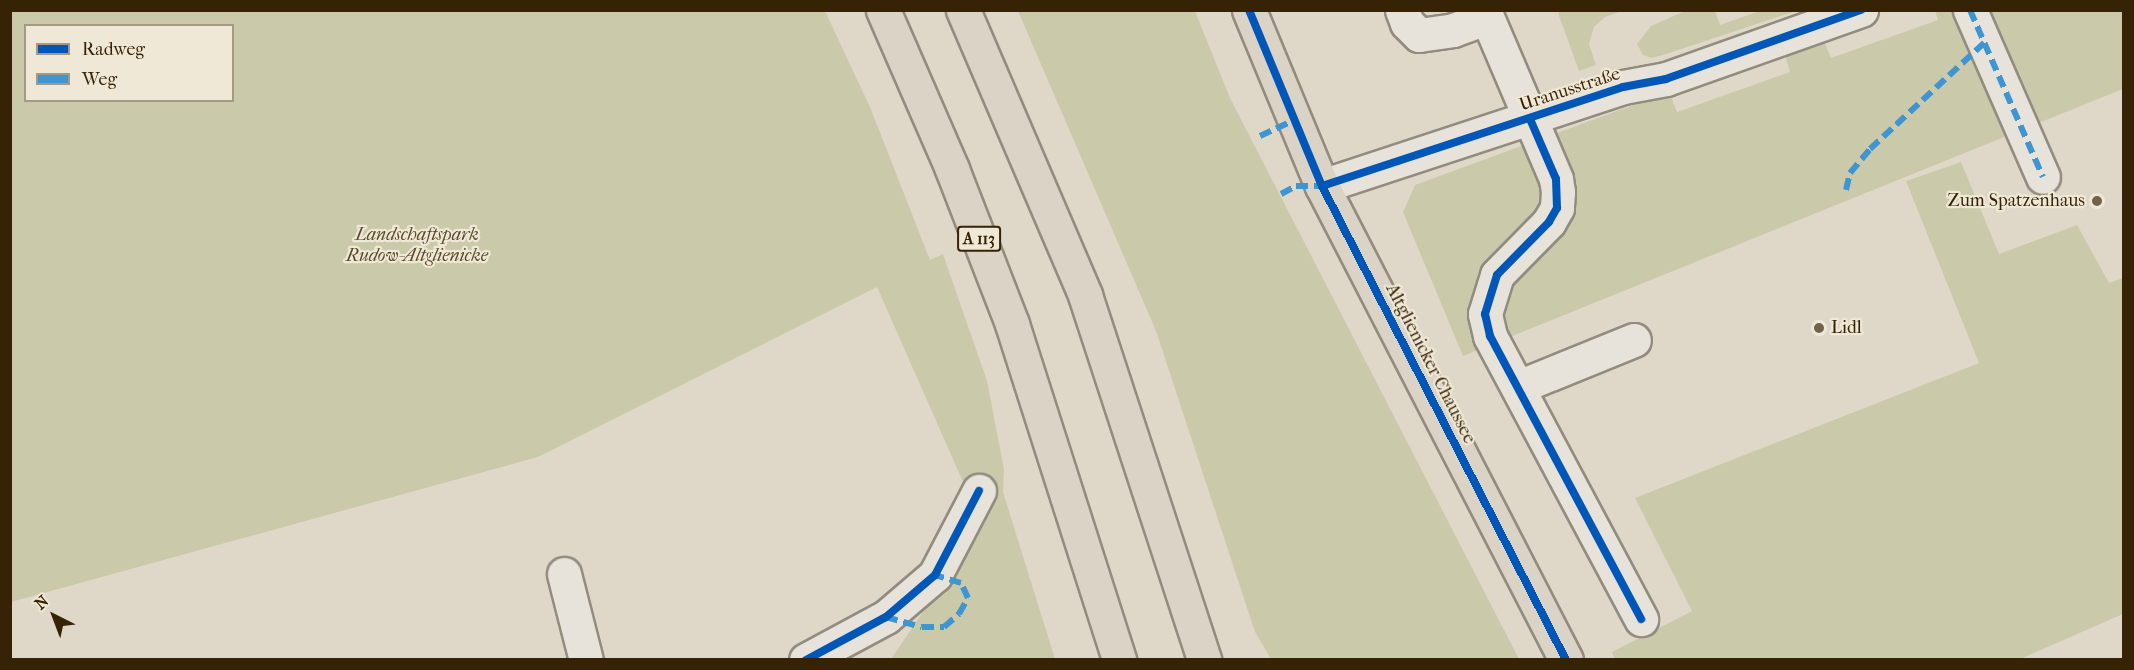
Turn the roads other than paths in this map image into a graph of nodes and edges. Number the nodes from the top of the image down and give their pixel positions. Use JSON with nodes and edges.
{"nodes":[{"id":1,"x":883,"y":10,"type":"edge"},
{"id":2,"x":963,"y":10,"type":"edge"},
{"id":3,"x":1249,"y":10,"type":"edge"},
{"id":4,"x":1402,"y":10,"type":"edge"},
{"id":5,"x":1861,"y":10,"type":"edge"},
{"id":6,"x":1970,"y":10,"type":"edge"},
{"id":7,"x":1485,"y":14,"type":"edge"},
{"id":8,"x":1530,"y":119,"type":"junction"},
{"id":9,"x":2043,"y":177,"type":"dead end"},
{"id":10,"x":1322,"y":186,"type":"junction"},
{"id":11,"x":1634,"y":340,"type":"dead end"},
{"id":12,"x":1518,"y":387,"type":"junction"},
{"id":13,"x":979,"y":491,"type":"dead end"},
{"id":14,"x":564,"y":574,"type":"dead end"},
{"id":15,"x":1641,"y":619,"type":"dead end"},
{"id":16,"x":586,"y":660,"type":"edge"},
{"id":17,"x":806,"y":660,"type":"edge"},
{"id":18,"x":1119,"y":660,"type":"edge"},
{"id":19,"x":1204,"y":660,"type":"edge"},
{"id":20,"x":1566,"y":660,"type":"edge"}],
"edges":[{"from":1,"to":18,"type":"main road","number":"A 113"},
{"from":2,"to":19,"type":"main road"},
{"from":3,"to":10,"type":"main road","name":"Altglienicker Chaussee"},
{"from":4,"to":7,"type":"street"},
{"from":5,"to":8,"type":"street","name":"Uranusstraße"},
{"from":6,"to":9,"type":"street"},
{"from":7,"to":8,"type":"street"},
{"from":8,"to":10,"type":"street","name":"Uranusstraße"},
{"from":8,"to":12,"type":"street"},
{"from":10,"to":20,"type":"main road","name":"Altglienicker Chaussee"},
{"from":11,"to":12,"type":"street"},
{"from":12,"to":15,"type":"street"},
{"from":13,"to":17,"type":"street"},
{"from":14,"to":16,"type":"street"}]}
